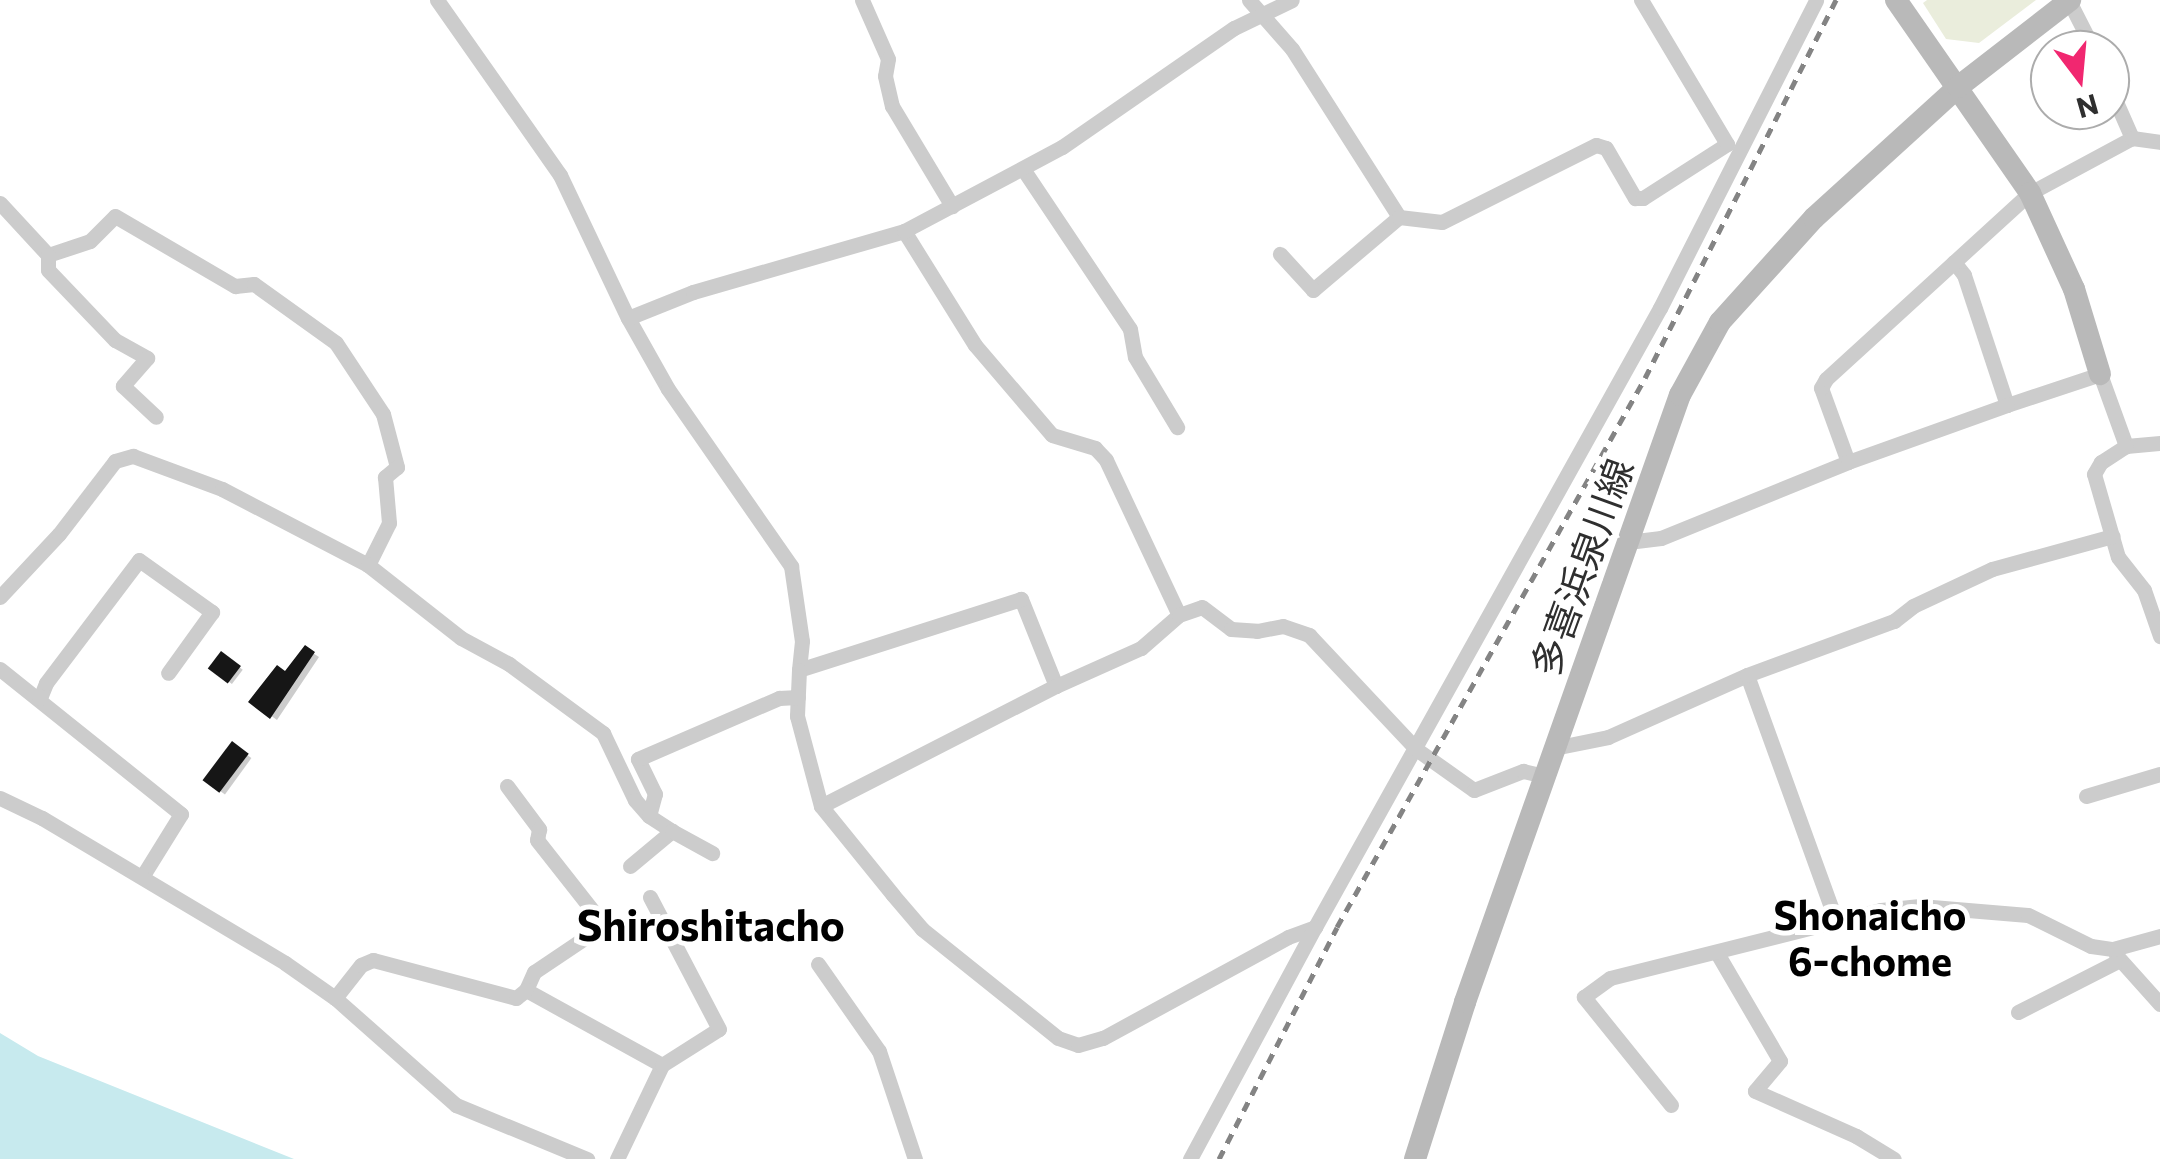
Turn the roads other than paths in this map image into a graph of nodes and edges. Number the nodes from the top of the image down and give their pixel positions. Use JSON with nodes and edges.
{"nodes":[{"id":1,"x":437,"y":0,"type":"edge"},
{"id":2,"x":862,"y":0,"type":"edge"},
{"id":3,"x":1292,"y":0,"type":"edge"},
{"id":4,"x":1640,"y":0,"type":"edge"},
{"id":5,"x":1816,"y":0,"type":"edge"},
{"id":6,"x":2070,"y":0,"type":"edge"},
{"id":7,"x":1903,"y":2,"type":"edge"},
{"id":8,"x":1254,"y":7,"type":"edge"},
{"id":9,"x":2084,"y":30,"type":"edge"},
{"id":10,"x":1958,"y":86,"type":"junction"},
{"id":11,"x":2128,"y":130,"type":"edge"},
{"id":12,"x":2132,"y":138,"type":"junction"},
{"id":13,"x":2160,"y":142,"type":"edge"},
{"id":14,"x":1728,"y":144,"type":"junction"},
{"id":15,"x":1736,"y":160,"type":"junction"},
{"id":16,"x":1023,"y":169,"type":"junction"},
{"id":17,"x":2030,"y":192,"type":"junction"},
{"id":18,"x":0,"y":203,"type":"edge"},
{"id":19,"x":952,"y":206,"type":"junction"},
{"id":20,"x":1400,"y":216,"type":"junction"},
{"id":21,"x":904,"y":231,"type":"junction"},
{"id":22,"x":1280,"y":254,"type":"dead end"},
{"id":23,"x":48,"y":255,"type":"junction"},
{"id":24,"x":1954,"y":262,"type":"junction"},
{"id":25,"x":628,"y":318,"type":"junction"},
{"id":26,"x":2100,"y":374,"type":"junction"},
{"id":27,"x":2007,"y":404,"type":"junction"},
{"id":28,"x":156,"y":416,"type":"dead end"},
{"id":29,"x":1177,"y":427,"type":"dead end"},
{"id":30,"x":2160,"y":442,"type":"edge"},
{"id":31,"x":2126,"y":446,"type":"junction"},
{"id":32,"x":1848,"y":462,"type":"junction"},
{"id":33,"x":2113,"y":536,"type":"junction"},
{"id":34,"x":1628,"y":542,"type":"junction"},
{"id":35,"x":368,"y":565,"type":"junction"},
{"id":36,"x":0,"y":597,"type":"edge"},
{"id":37,"x":1179,"y":614,"type":"junction"},
{"id":38,"x":2160,"y":636,"type":"edge"},
{"id":39,"x":0,"y":669,"type":"edge"},
{"id":40,"x":799,"y":670,"type":"junction"},
{"id":41,"x":168,"y":672,"type":"dead end"},
{"id":42,"x":1747,"y":675,"type":"junction"},
{"id":43,"x":1056,"y":686,"type":"junction"},
{"id":44,"x":798,"y":696,"type":"junction"},
{"id":45,"x":40,"y":698,"type":"junction"},
{"id":46,"x":1554,"y":748,"type":"junction"},
{"id":47,"x":1416,"y":749,"type":"junction"},
{"id":48,"x":2160,"y":774,"type":"edge"},
{"id":49,"x":1544,"y":776,"type":"junction"},
{"id":50,"x":507,"y":786,"type":"dead end"},
{"id":51,"x":2086,"y":796,"type":"dead end"},
{"id":52,"x":0,"y":798,"type":"edge"},
{"id":53,"x":821,"y":806,"type":"junction"},
{"id":54,"x":649,"y":816,"type":"junction"},
{"id":55,"x":672,"y":831,"type":"junction"},
{"id":56,"x":712,"y":854,"type":"dead end"},
{"id":57,"x":630,"y":866,"type":"dead end"},
{"id":58,"x":142,"y":877,"type":"junction"},
{"id":59,"x":650,"y":897,"type":"dead end"},
{"id":60,"x":1836,"y":921,"type":"junction"},
{"id":61,"x":1316,"y":928,"type":"junction"},
{"id":62,"x":2160,"y":936,"type":"edge"},
{"id":63,"x":1717,"y":953,"type":"junction"},
{"id":64,"x":2115,"y":955,"type":"junction"},
{"id":65,"x":818,"y":964,"type":"dead end"},
{"id":66,"x":526,"y":990,"type":"junction"},
{"id":67,"x":335,"y":998,"type":"junction"},
{"id":68,"x":2160,"y":1004,"type":"edge"},
{"id":69,"x":2018,"y":1012,"type":"dead end"},
{"id":70,"x":662,"y":1066,"type":"junction"},
{"id":71,"x":1670,"y":1105,"type":"dead end"},
{"id":72,"x":586,"y":1159,"type":"edge"},
{"id":73,"x":617,"y":1159,"type":"edge"},
{"id":74,"x":915,"y":1159,"type":"edge"},
{"id":75,"x":1190,"y":1159,"type":"edge"},
{"id":76,"x":1415,"y":1159,"type":"edge"},
{"id":77,"x":1894,"y":1159,"type":"edge"}],
"edges":[{"from":1,"to":25,"type":"street"},
{"from":2,"to":19,"type":"street"},
{"from":3,"to":8,"type":"street"},
{"from":4,"to":14,"type":"street"},
{"from":5,"to":15,"type":"street"},
{"from":6,"to":9,"type":"street"},
{"from":6,"to":10,"type":"main road","name":"多喜浜泉川線"},
{"from":7,"to":10,"type":"main road"},
{"from":8,"to":16,"type":"street"},
{"from":8,"to":20,"type":"street"},
{"from":10,"to":17,"type":"main road"},
{"from":10,"to":34,"type":"main road","name":"多喜浜泉川線"},
{"from":11,"to":12,"type":"street"},
{"from":12,"to":13,"type":"street"},
{"from":12,"to":17,"type":"street"},
{"from":14,"to":15,"type":"street"},
{"from":14,"to":20,"type":"street"},
{"from":15,"to":47,"type":"street"},
{"from":16,"to":19,"type":"street"},
{"from":16,"to":29,"type":"street"},
{"from":17,"to":24,"type":"street"},
{"from":17,"to":26,"type":"main road"},
{"from":18,"to":23,"type":"street"},
{"from":19,"to":21,"type":"street"},
{"from":20,"to":22,"type":"street"},
{"from":21,"to":25,"type":"street"},
{"from":21,"to":37,"type":"street"},
{"from":23,"to":28,"type":"street"},
{"from":23,"to":35,"type":"street"},
{"from":24,"to":27,"type":"street"},
{"from":24,"to":32,"type":"street"},
{"from":25,"to":40,"type":"street"},
{"from":26,"to":27,"type":"street"},
{"from":26,"to":31,"type":"street"},
{"from":27,"to":32,"type":"street"},
{"from":30,"to":31,"type":"street"},
{"from":31,"to":33,"type":"street"},
{"from":32,"to":34,"type":"street"},
{"from":33,"to":38,"type":"street"},
{"from":33,"to":42,"type":"street"},
{"from":34,"to":46,"type":"main road","name":"多喜浜泉川線"},
{"from":35,"to":36,"type":"street"},
{"from":35,"to":54,"type":"street"},
{"from":37,"to":43,"type":"street"},
{"from":37,"to":47,"type":"street"},
{"from":39,"to":45,"type":"street"},
{"from":40,"to":43,"type":"street"},
{"from":40,"to":44,"type":"street"},
{"from":41,"to":45,"type":"street"},
{"from":42,"to":46,"type":"street"},
{"from":42,"to":60,"type":"street"},
{"from":43,"to":53,"type":"street"},
{"from":44,"to":53,"type":"street"},
{"from":44,"to":54,"type":"street"},
{"from":45,"to":58,"type":"street"},
{"from":46,"to":49,"type":"main road","name":"多喜浜泉川線"},
{"from":47,"to":49,"type":"street"},
{"from":47,"to":61,"type":"street"},
{"from":48,"to":51,"type":"street"},
{"from":49,"to":76,"type":"main road","name":"多喜浜泉川線"},
{"from":50,"to":66,"type":"street"},
{"from":52,"to":58,"type":"street"},
{"from":53,"to":61,"type":"street"},
{"from":54,"to":55,"type":"street"},
{"from":55,"to":56,"type":"street"},
{"from":55,"to":57,"type":"street"},
{"from":58,"to":67,"type":"street"},
{"from":59,"to":70,"type":"street"},
{"from":60,"to":63,"type":"street"},
{"from":60,"to":64,"type":"street"},
{"from":61,"to":75,"type":"street"},
{"from":62,"to":64,"type":"street"},
{"from":63,"to":71,"type":"street"},
{"from":63,"to":77,"type":"street"},
{"from":64,"to":68,"type":"street"},
{"from":64,"to":69,"type":"street"},
{"from":65,"to":74,"type":"street"},
{"from":66,"to":67,"type":"street"},
{"from":66,"to":70,"type":"street"},
{"from":67,"to":72,"type":"street"},
{"from":70,"to":73,"type":"street"}]}
